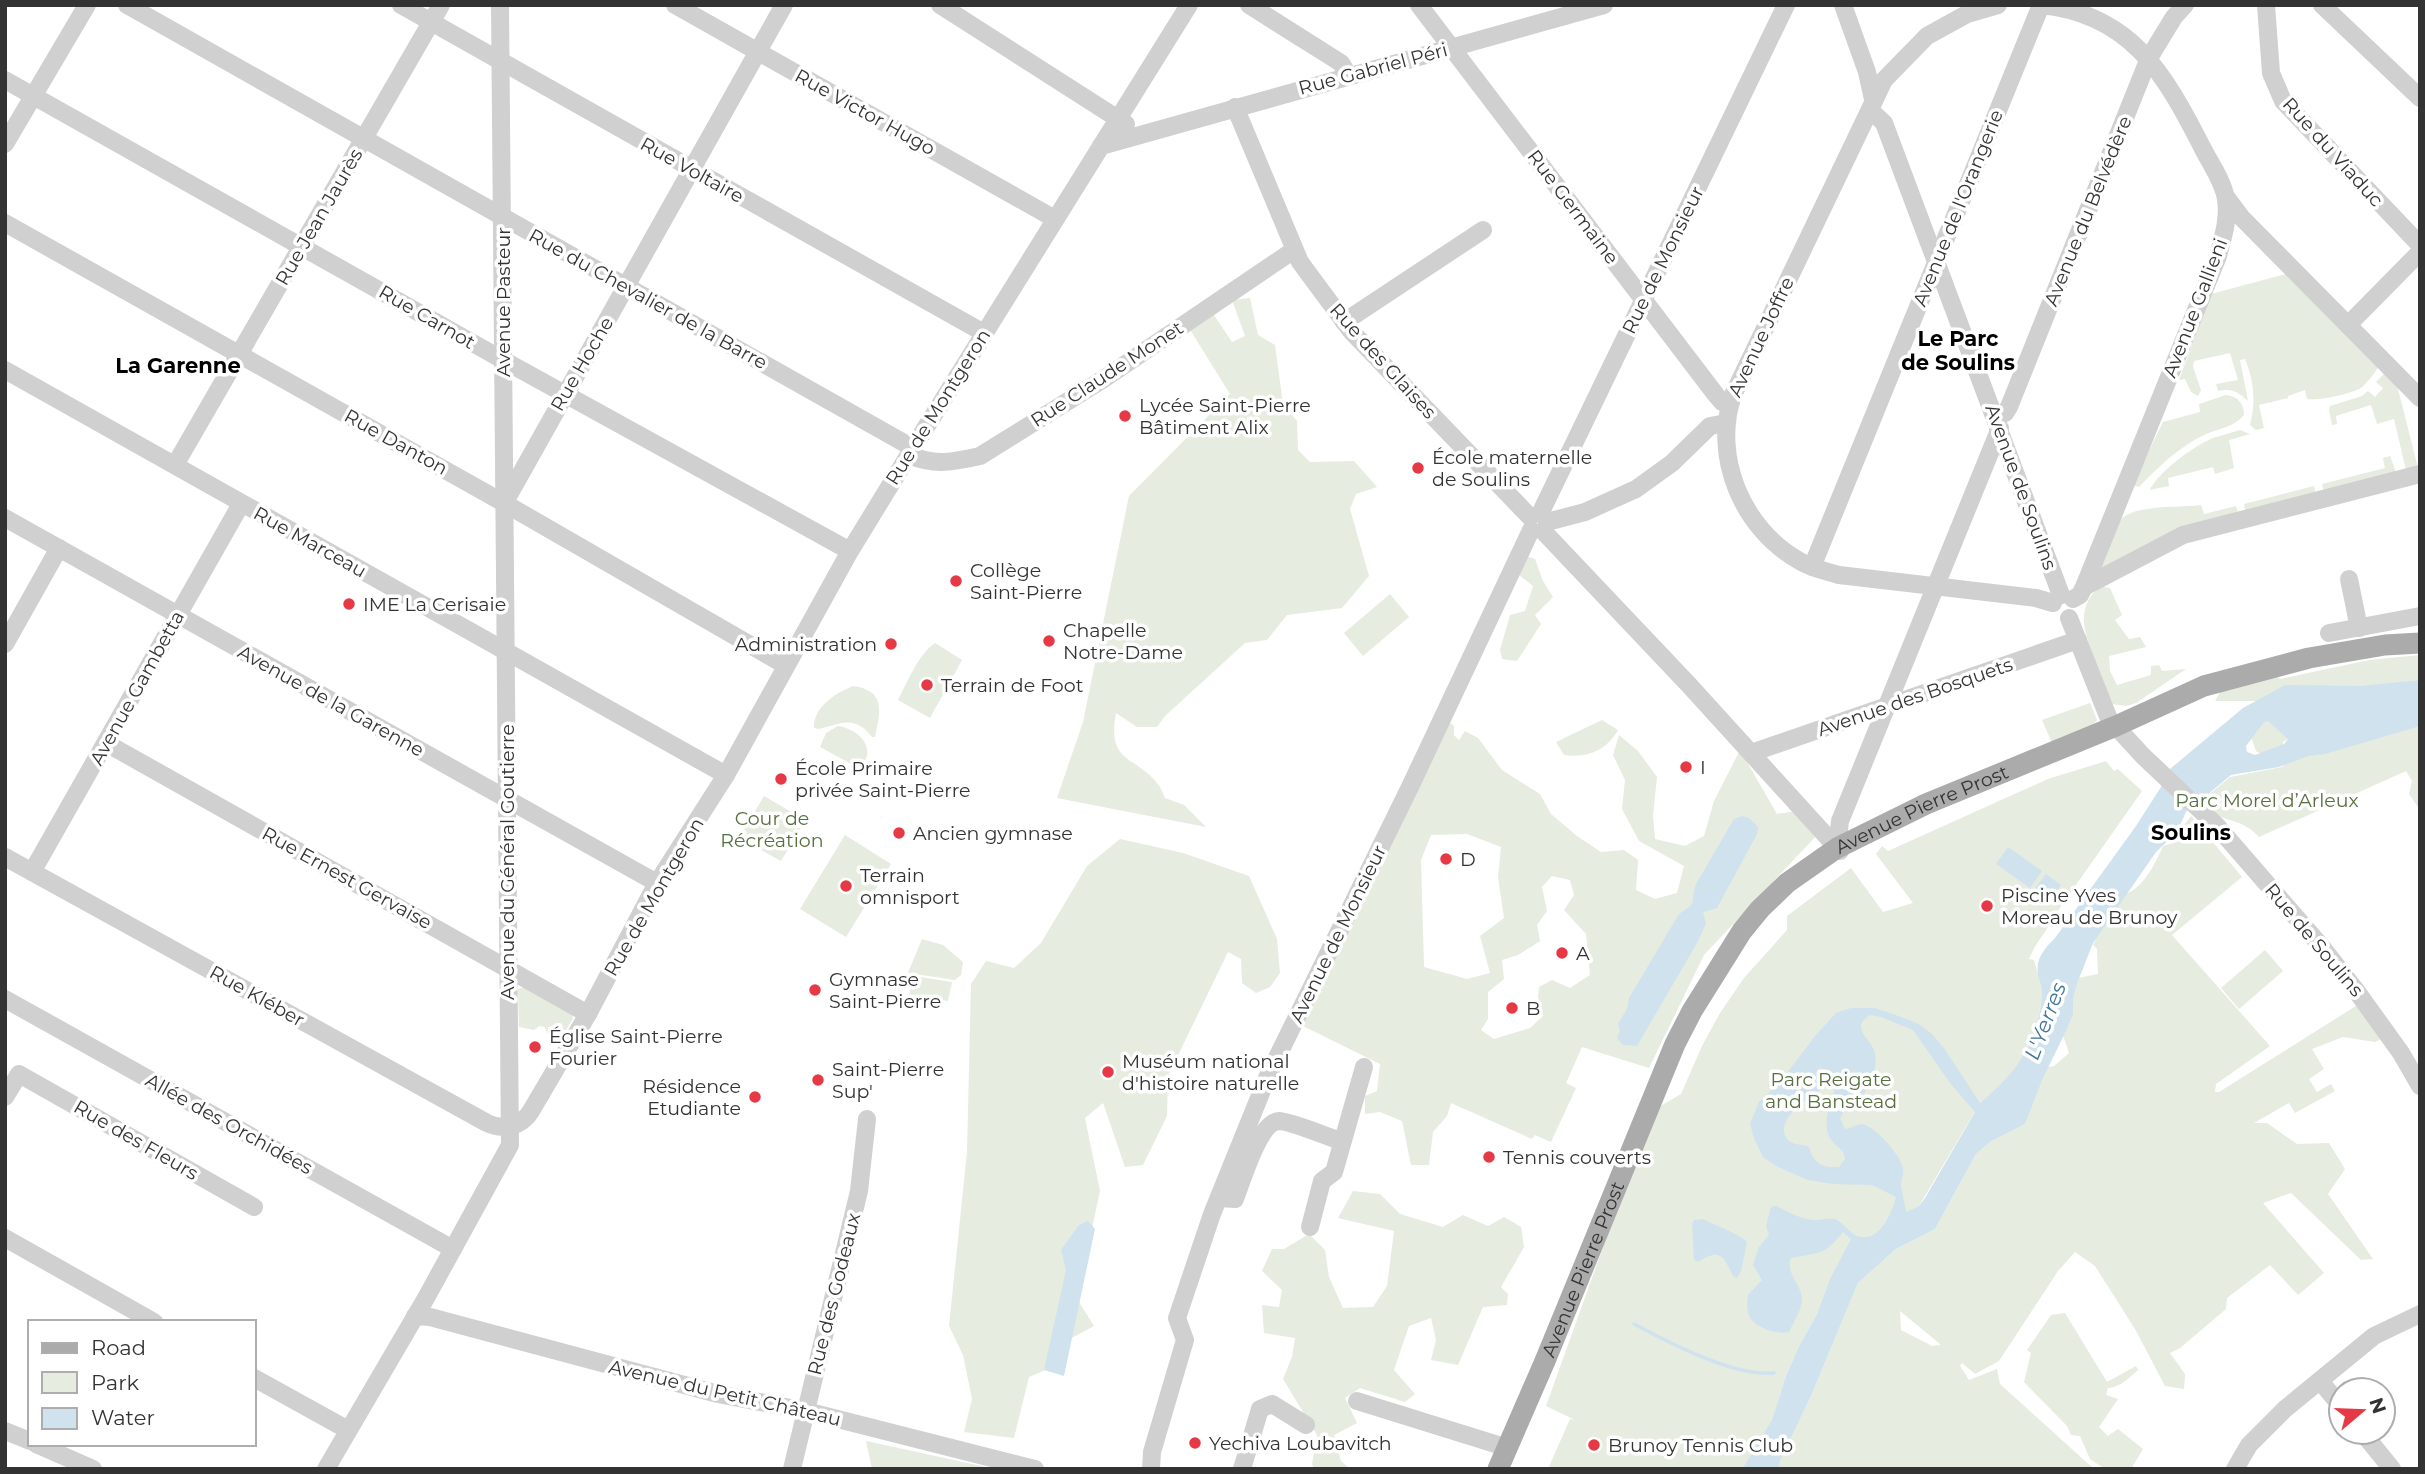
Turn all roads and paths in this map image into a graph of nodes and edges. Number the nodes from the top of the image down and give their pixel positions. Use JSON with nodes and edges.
{"nodes":[{"id":1,"x":87,"y":5,"type":"edge"},
{"id":2,"x":127,"y":5,"type":"edge"},
{"id":3,"x":401,"y":5,"type":"edge"},
{"id":4,"x":441,"y":5,"type":"edge"},
{"id":5,"x":500,"y":5,"type":"edge"},
{"id":6,"x":675,"y":5,"type":"edge"},
{"id":7,"x":784,"y":5,"type":"edge"},
{"id":8,"x":940,"y":5,"type":"edge"},
{"id":9,"x":1189,"y":5,"type":"edge"},
{"id":10,"x":1249,"y":5,"type":"edge"},
{"id":11,"x":1419,"y":5,"type":"edge"},
{"id":12,"x":1604,"y":5,"type":"edge"},
{"id":13,"x":1786,"y":5,"type":"edge"},
{"id":14,"x":1843,"y":5,"type":"edge"},
{"id":15,"x":1998,"y":5,"type":"edge"},
{"id":16,"x":2041,"y":5,"type":"edge"},
{"id":17,"x":2185,"y":5,"type":"edge"},
{"id":18,"x":2266,"y":5,"type":"edge"},
{"id":19,"x":2322,"y":5,"type":"edge"},
{"id":20,"x":431,"y":22,"type":"junction"},
{"id":21,"x":1452,"y":48,"type":"junction"},
{"id":22,"x":758,"y":52,"type":"junction"},
{"id":23,"x":2149,"y":58,"type":"junction"},
{"id":24,"x":501,"y":62,"type":"junction"},
{"id":25,"x":1867,"y":72,"type":"junction"},
{"id":26,"x":1349,"y":76,"type":"junction"},
{"id":27,"x":5,"y":80,"type":"edge"},
{"id":28,"x":1884,"y":80,"type":"junction"},
{"id":29,"x":34,"y":96,"type":"junction"},
{"id":30,"x":2420,"y":98,"type":"edge"},
{"id":31,"x":1872,"y":104,"type":"junction"},
{"id":32,"x":1235,"y":107,"type":"junction"},
{"id":33,"x":1117,"y":119,"type":"junction"},
{"id":34,"x":1141,"y":133,"type":"junction"},
{"id":35,"x":364,"y":139,"type":"junction"},
{"id":36,"x":5,"y":144,"type":"edge"},
{"id":37,"x":1101,"y":146,"type":"junction"},
{"id":38,"x":692,"y":169,"type":"junction"},
{"id":39,"x":2226,"y":197,"type":"junction"},
{"id":40,"x":503,"y":217,"type":"junction"},
{"id":41,"x":1055,"y":219,"type":"junction"},
{"id":42,"x":5,"y":222,"type":"edge"},
{"id":43,"x":1483,"y":230,"type":"dead end"},
{"id":44,"x":2420,"y":245,"type":"edge"},
{"id":45,"x":301,"y":246,"type":"junction"},
{"id":46,"x":1294,"y":250,"type":"junction"},
{"id":47,"x":2420,"y":252,"type":"edge"},
{"id":48,"x":1937,"y":260,"type":"junction"},
{"id":49,"x":626,"y":286,"type":"junction"},
{"id":50,"x":1643,"y":300,"type":"junction"},
{"id":51,"x":1344,"y":322,"type":"junction"},
{"id":52,"x":2348,"y":325,"type":"junction"},
{"id":53,"x":984,"y":333,"type":"junction"},
{"id":54,"x":239,"y":354,"type":"junction"},
{"id":55,"x":503,"y":360,"type":"junction"},
{"id":56,"x":5,"y":370,"type":"edge"},
{"id":57,"x":565,"y":394,"type":"junction"},
{"id":58,"x":2420,"y":398,"type":"edge"},
{"id":59,"x":1729,"y":405,"type":"junction"},
{"id":60,"x":1726,"y":423,"type":"junction"},
{"id":61,"x":1998,"y":423,"type":"junction"},
{"id":62,"x":911,"y":451,"type":"junction"},
{"id":63,"x":175,"y":465,"type":"junction"},
{"id":64,"x":2420,"y":474,"type":"edge"},
{"id":65,"x":504,"y":503,"type":"junction"},
{"id":66,"x":241,"y":504,"type":"junction"},
{"id":67,"x":5,"y":518,"type":"edge"},
{"id":68,"x":1538,"y":523,"type":"junction"},
{"id":69,"x":59,"y":548,"type":"junction"},
{"id":70,"x":850,"y":551,"type":"junction"},
{"id":71,"x":1812,"y":567,"type":"junction"},
{"id":72,"x":2349,"y":579,"type":"dead end"},
{"id":73,"x":1934,"y":586,"type":"junction"},
{"id":74,"x":2068,"y":596,"type":"junction"},
{"id":75,"x":505,"y":599,"type":"joint"},
{"id":76,"x":178,"y":615,"type":"junction"},
{"id":77,"x":2420,"y":617,"type":"edge"},
{"id":78,"x":2359,"y":628,"type":"junction"},
{"id":79,"x":2329,"y":633,"type":"dead end"},
{"id":80,"x":2078,"y":640,"type":"junction"},
{"id":81,"x":2420,"y":643,"type":"edge"},
{"id":82,"x":5,"y":644,"type":"edge"},
{"id":83,"x":506,"y":652,"type":"junction"},
{"id":84,"x":785,"y":665,"type":"junction"},
{"id":85,"x":1886,"y":708,"type":"junction"},
{"id":86,"x":2119,"y":730,"type":"junction"},
{"id":87,"x":106,"y":743,"type":"junction"},
{"id":88,"x":1751,"y":753,"type":"junction"},
{"id":89,"x":726,"y":775,"type":"junction"},
{"id":90,"x":508,"y":800,"type":"junction"},
{"id":91,"x":1841,"y":852,"type":"junction"},
{"id":92,"x":5,"y":857,"type":"edge"},
{"id":93,"x":32,"y":872,"type":"junction"},
{"id":94,"x":657,"y":883,"type":"junction"},
{"id":95,"x":508,"y":968,"type":"junction"},
{"id":96,"x":5,"y":999,"type":"edge"},
{"id":97,"x":588,"y":1014,"type":"junction"},
{"id":98,"x":1364,"y":1067,"type":"dead end"},
{"id":99,"x":12,"y":1070,"type":"edge"},
{"id":100,"x":2420,"y":1086,"type":"edge"},
{"id":101,"x":5,"y":1097,"type":"edge"},
{"id":102,"x":867,"y":1119,"type":"dead end"},
{"id":103,"x":510,"y":1125,"type":"junction"},
{"id":104,"x":1341,"y":1141,"type":"junction"},
{"id":105,"x":1219,"y":1198,"type":"junction"},
{"id":106,"x":254,"y":1207,"type":"dead end"},
{"id":107,"x":1310,"y":1227,"type":"dead end"},
{"id":108,"x":5,"y":1238,"type":"edge"},
{"id":109,"x":453,"y":1249,"type":"junction"},
{"id":110,"x":2420,"y":1314,"type":"edge"},
{"id":111,"x":415,"y":1316,"type":"junction"},
{"id":112,"x":150,"y":1320,"type":"edge"},
{"id":113,"x":256,"y":1379,"type":"edge"},
{"id":114,"x":2320,"y":1381,"type":"junction"},
{"id":115,"x":2327,"y":1389,"type":"edge"},
{"id":116,"x":1357,"y":1401,"type":"dead end"},
{"id":117,"x":806,"y":1411,"type":"junction"},
{"id":118,"x":1306,"y":1425,"type":"dead end"},
{"id":119,"x":348,"y":1430,"type":"junction"},
{"id":120,"x":5,"y":1431,"type":"edge"},
{"id":121,"x":28,"y":1440,"type":"edge"},
{"id":122,"x":41,"y":1446,"type":"edge"},
{"id":123,"x":2373,"y":1446,"type":"edge"},
{"id":124,"x":1508,"y":1448,"type":"junction"},
{"id":125,"x":93,"y":1469,"type":"edge"},
{"id":126,"x":326,"y":1469,"type":"edge"},
{"id":127,"x":792,"y":1469,"type":"edge"},
{"id":128,"x":1035,"y":1469,"type":"edge"},
{"id":129,"x":1152,"y":1469,"type":"edge"},
{"id":130,"x":1242,"y":1469,"type":"edge"},
{"id":131,"x":1498,"y":1469,"type":"edge"},
{"id":132,"x":2235,"y":1469,"type":"edge"},
{"id":133,"x":2392,"y":1469,"type":"edge"}],
"edges":[{"from":1,"to":29,"type":"street"},
{"from":2,"to":35,"type":"street","name":"Rue du Chevalier de la Barre"},
{"from":3,"to":20,"type":"street","name":"Rue Voltaire"},
{"from":4,"to":20,"type":"street","name":"Rue Jean Jaurès"},
{"from":5,"to":24,"type":"street","name":"Avenue Pasteur"},
{"from":6,"to":22,"type":"street","name":"Rue Victor Hugo"},
{"from":7,"to":22,"type":"street","name":"Rue Hoche"},
{"from":8,"to":33,"type":"street"},
{"from":9,"to":33,"type":"street","name":"Rue de Montgeron"},
{"from":10,"to":26,"type":"street"},
{"from":11,"to":21,"type":"street","name":"Rue Germaine"},
{"from":12,"to":21,"type":"street","name":"Rue Gabriel Péri"},
{"from":13,"to":50,"type":"street","name":"Rue de Monsieur"},
{"from":14,"to":25,"type":"street"},
{"from":15,"to":28,"type":"street"},
{"from":16,"to":23,"type":"street","name":"Avenue Gallieni"},
{"from":16,"to":48,"type":"street","name":"Avenue de l'Orangerie"},
{"from":17,"to":23,"type":"street","name":"Avenue du Belvédère"},
{"from":18,"to":44,"type":"street","name":"Rue du Viaduc"},
{"from":19,"to":30,"type":"street"},
{"from":20,"to":24,"type":"street","name":"Rue Voltaire"},
{"from":20,"to":35,"type":"street","name":"Rue Jean Jaurès"},
{"from":21,"to":26,"type":"street","name":"Rue Gabriel Péri"},
{"from":21,"to":50,"type":"street","name":"Rue Germaine"},
{"from":22,"to":38,"type":"street","name":"Rue Hoche"},
{"from":22,"to":41,"type":"street","name":"Rue Victor Hugo"},
{"from":23,"to":39,"type":"street","name":"Avenue Gallieni"},
{"from":23,"to":61,"type":"street","name":"Avenue du Belvédère"},
{"from":24,"to":38,"type":"street","name":"Rue Voltaire"},
{"from":24,"to":40,"type":"street","name":"Avenue Pasteur"},
{"from":25,"to":28,"type":"street"},
{"from":25,"to":31,"type":"street"},
{"from":26,"to":32,"type":"street","name":"Rue Gabriel Péri"},
{"from":27,"to":29,"type":"street","name":"Rue Carnot"},
{"from":28,"to":31,"type":"street","name":"Avenue Joffre"},
{"from":29,"to":36,"type":"street"},
{"from":29,"to":45,"type":"street","name":"Rue Carnot"},
{"from":31,"to":48,"type":"street","name":"Avenue de Soulins"},
{"from":31,"to":59,"type":"street","name":"Avenue Joffre"},
{"from":32,"to":34,"type":"street","name":"Rue Gabriel Péri"},
{"from":32,"to":46,"type":"street","name":"Rue des Glaises"},
{"from":33,"to":34,"type":"street"},
{"from":33,"to":37,"type":"street","name":"Rue de Montgeron"},
{"from":34,"to":37,"type":"street"},
{"from":35,"to":40,"type":"street","name":"Rue du Chevalier de la Barre"},
{"from":35,"to":45,"type":"street","name":"Rue Jean Jaurès"},
{"from":37,"to":41,"type":"street","name":"Rue de Montgeron"},
{"from":38,"to":49,"type":"street","name":"Rue Hoche"},
{"from":38,"to":53,"type":"street","name":"Rue Voltaire"},
{"from":39,"to":52,"type":"street"},
{"from":39,"to":74,"type":"street","name":"Avenue Gallieni"},
{"from":40,"to":49,"type":"street","name":"Rue du Chevalier de la Barre"},
{"from":40,"to":55,"type":"street","name":"Avenue Pasteur"},
{"from":41,"to":53,"type":"street","name":"Rue de Montgeron"},
{"from":42,"to":54,"type":"street","name":"Rue Danton"},
{"from":43,"to":51,"type":"street"},
{"from":45,"to":54,"type":"street","name":"Rue Jean Jaurès"},
{"from":45,"to":55,"type":"street","name":"Rue Carnot"},
{"from":46,"to":51,"type":"street","name":"Rue des Glaises"},
{"from":46,"to":62,"type":"street","name":"Rue Claude Monet"},
{"from":47,"to":52,"type":"street"},
{"from":48,"to":61,"type":"street","name":"Avenue de Soulins"},
{"from":48,"to":71,"type":"street","name":"Avenue de l'Orangerie"},
{"from":49,"to":57,"type":"street","name":"Rue Hoche"},
{"from":49,"to":62,"type":"street","name":"Rue du Chevalier de la Barre"},
{"from":50,"to":59,"type":"street","name":"Rue Germaine"},
{"from":50,"to":68,"type":"street","name":"Rue de Monsieur"},
{"from":51,"to":68,"type":"street","name":"Rue des Glaises"},
{"from":52,"to":58,"type":"street"},
{"from":53,"to":62,"type":"street","name":"Rue de Montgeron"},
{"from":54,"to":63,"type":"street","name":"Rue Jean Jaurès"},
{"from":54,"to":65,"type":"street","name":"Rue Danton"},
{"from":55,"to":57,"type":"street","name":"Rue Carnot"},
{"from":55,"to":65,"type":"street","name":"Avenue Pasteur"},
{"from":56,"to":63,"type":"street","name":"Rue Marceau"},
{"from":57,"to":65,"type":"street","name":"Rue Hoche"},
{"from":57,"to":70,"type":"street","name":"Rue Carnot"},
{"from":59,"to":60,"type":"street","name":"Avenue Joffre"},
{"from":60,"to":68,"type":"street"},
{"from":60,"to":71,"type":"street","name":"Avenue Joffre"},
{"from":61,"to":73,"type":"street","name":"Avenue du Belvédère"},
{"from":61,"to":74,"type":"street","name":"Avenue de Soulins"},
{"from":62,"to":70,"type":"street","name":"Rue de Montgeron"},
{"from":63,"to":66,"type":"street","name":"Rue Marceau"},
{"from":64,"to":74,"type":"street"},
{"from":65,"to":75,"type":"street","name":"Avenue Pasteur"},
{"from":65,"to":84,"type":"street","name":"Rue Danton"},
{"from":66,"to":76,"type":"street","name":"Avenue Gambetta"},
{"from":66,"to":83,"type":"street","name":"Rue Marceau"},
{"from":67,"to":69,"type":"street","name":"Avenue de la Garenne"},
{"from":68,"to":88,"type":"street","name":"Rue des Glaises"},
{"from":68,"to":105,"type":"street","name":"Avenue de Monsieur"},
{"from":69,"to":76,"type":"street","name":"Avenue de la Garenne"},
{"from":69,"to":82,"type":"street"},
{"from":70,"to":84,"type":"street","name":"Rue de Montgeron"},
{"from":71,"to":73,"type":"street","name":"Avenue Joffre"},
{"from":72,"to":78,"type":"street"},
{"from":73,"to":74,"type":"street","name":"Avenue Joffre"},
{"from":73,"to":85,"type":"street","name":"Avenue du Belvédère"},
{"from":74,"to":80,"type":"street"},
{"from":75,"to":83,"type":"street","name":"Avenue du Général Goutierre"},
{"from":76,"to":87,"type":"street","name":"Avenue Gambetta"},
{"from":76,"to":90,"type":"street","name":"Avenue de la Garenne"},
{"from":77,"to":78,"type":"street"},
{"from":78,"to":79,"type":"street"},
{"from":80,"to":85,"type":"street","name":"Avenue des Bosquets"},
{"from":80,"to":86,"type":"street"},
{"from":81,"to":86,"type":"main road","name":"Avenue Pierre Prost"},
{"from":83,"to":89,"type":"street","name":"Rue Marceau"},
{"from":83,"to":90,"type":"street","name":"Avenue du Général Goutierre"},
{"from":84,"to":89,"type":"street","name":"Rue de Montgeron"},
{"from":85,"to":88,"type":"street","name":"Avenue des Bosquets"},
{"from":85,"to":91,"type":"street","name":"Avenue du Belvédère"},
{"from":86,"to":91,"type":"main road","name":"Avenue Pierre Prost"},
{"from":86,"to":100,"type":"street","name":"Rue de Soulins"},
{"from":87,"to":93,"type":"street","name":"Avenue Gambetta"},
{"from":87,"to":95,"type":"street","name":"Rue Ernest Gervaise"},
{"from":88,"to":91,"type":"street","name":"Rue des Glaises"},
{"from":89,"to":94,"type":"street","name":"Rue de Montgeron"},
{"from":90,"to":94,"type":"street","name":"Avenue de la Garenne"},
{"from":90,"to":95,"type":"street","name":"Avenue du Général Goutierre"},
{"from":91,"to":124,"type":"main road","name":"Avenue Pierre Prost"},
{"from":92,"to":93,"type":"street","name":"Rue Kléber"},
{"from":93,"to":103,"type":"street","name":"Rue Kléber"},
{"from":94,"to":97,"type":"street","name":"Rue de Montgeron"},
{"from":95,"to":97,"type":"street","name":"Rue Ernest Gervaise"},
{"from":95,"to":103,"type":"street","name":"Avenue du Général Goutierre"},
{"from":96,"to":109,"type":"street","name":"Allée des Orchidées"},
{"from":97,"to":103,"type":"street","name":"Rue de Montgeron"},
{"from":98,"to":104,"type":"street"},
{"from":99,"to":101,"type":"street","name":"Rue des Fleurs"},
{"from":99,"to":106,"type":"street","name":"Rue des Fleurs"},
{"from":102,"to":117,"type":"street","name":"Rue des Godeaux"},
{"from":103,"to":109,"type":"street"},
{"from":104,"to":105,"type":"street"},
{"from":104,"to":107,"type":"street"},
{"from":105,"to":129,"type":"street","name":"Avenue de Monsieur"},
{"from":108,"to":112,"type":"street"},
{"from":109,"to":111,"type":"street"},
{"from":110,"to":114,"type":"street"},
{"from":111,"to":117,"type":"street","name":"Avenue du Petit Château"},
{"from":111,"to":119,"type":"street"},
{"from":113,"to":119,"type":"street"},
{"from":114,"to":115,"type":"street"},
{"from":114,"to":132,"type":"street"},
{"from":116,"to":124,"type":"street"},
{"from":117,"to":127,"type":"street","name":"Rue des Godeaux"},
{"from":117,"to":128,"type":"street","name":"Avenue du Petit Château"},
{"from":118,"to":130,"type":"street"},
{"from":119,"to":126,"type":"street"},
{"from":120,"to":121,"type":"street"},
{"from":122,"to":125,"type":"street"},
{"from":123,"to":133,"type":"street"},
{"from":124,"to":131,"type":"main road","name":"Avenue Pierre Prost"}]}
